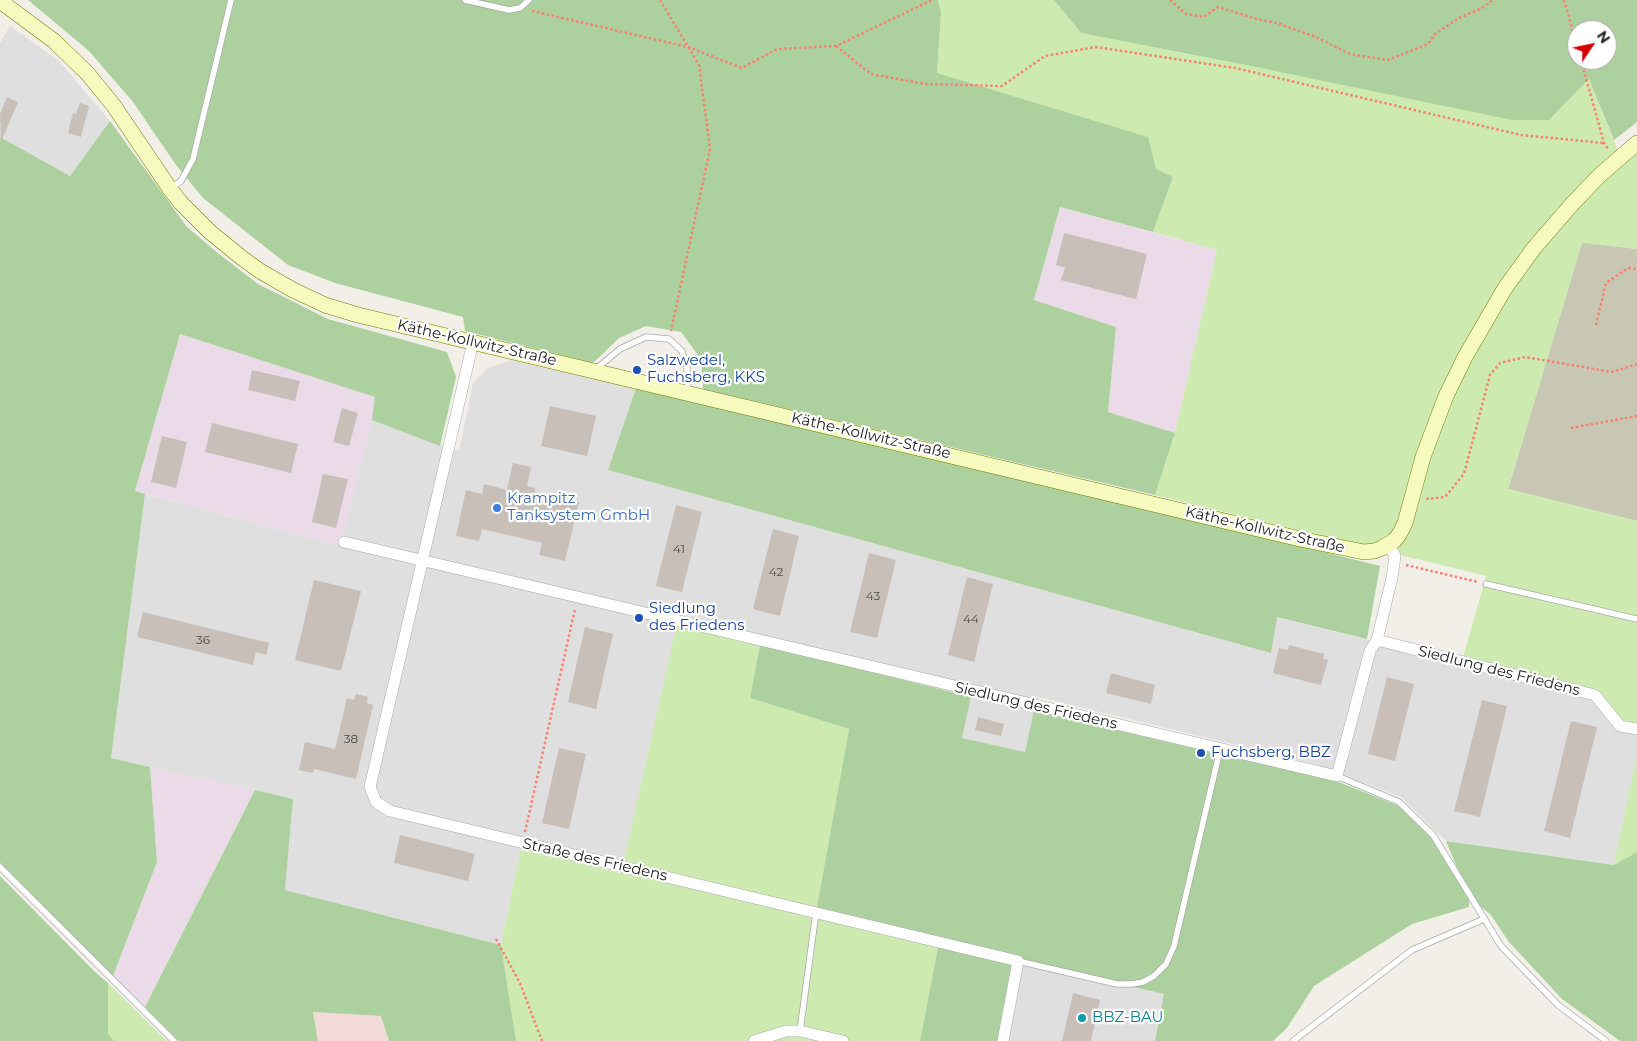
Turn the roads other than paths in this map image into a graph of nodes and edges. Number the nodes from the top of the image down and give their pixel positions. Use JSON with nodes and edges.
{"nodes":[{"id":1,"x":231,"y":0,"type":"edge"},
{"id":2,"x":465,"y":0,"type":"edge"},
{"id":3,"x":529,"y":0,"type":"edge"},
{"id":4,"x":0,"y":1,"type":"edge"},
{"id":5,"x":1637,"y":142,"type":"edge"},
{"id":6,"x":170,"y":189,"type":"junction"},
{"id":7,"x":473,"y":342,"type":"junction"},
{"id":8,"x":594,"y":371,"type":"junction"},
{"id":9,"x":688,"y":393,"type":"junction"},
{"id":10,"x":344,"y":542,"type":"dead end"},
{"id":11,"x":1389,"y":544,"type":"junction"},
{"id":12,"x":422,"y":559,"type":"junction"},
{"id":13,"x":1486,"y":584,"type":"road end"},
{"id":14,"x":1637,"y":619,"type":"edge"},
{"id":15,"x":1377,"y":640,"type":"junction"},
{"id":16,"x":1637,"y":729,"type":"edge"},
{"id":17,"x":1220,"y":750,"type":"junction"},
{"id":18,"x":1337,"y":776,"type":"junction"},
{"id":19,"x":0,"y":867,"type":"edge"},
{"id":20,"x":816,"y":912,"type":"junction"},
{"id":21,"x":1484,"y":919,"type":"junction"},
{"id":22,"x":1018,"y":961,"type":"junction"},
{"id":23,"x":800,"y":1031,"type":"junction"},
{"id":24,"x":174,"y":1041,"type":"edge"},
{"id":25,"x":754,"y":1041,"type":"edge"},
{"id":26,"x":843,"y":1041,"type":"edge"},
{"id":27,"x":1003,"y":1041,"type":"edge"},
{"id":28,"x":1293,"y":1041,"type":"edge"},
{"id":29,"x":1606,"y":1041,"type":"edge"}],
"edges":[{"from":1,"to":6,"type":"lane"},
{"from":2,"to":3,"type":"lane"},
{"from":4,"to":6,"type":"main road","name":"Käthe-Kollwitz-Straße"},
{"from":5,"to":11,"type":"main road"},
{"from":6,"to":7,"type":"main road","name":"Käthe-Kollwitz-Straße"},
{"from":7,"to":8,"type":"main road","name":"Käthe-Kollwitz-Straße"},
{"from":7,"to":12,"type":"street"},
{"from":8,"to":9,"type":"main road","name":"Käthe-Kollwitz-Straße"},
{"from":8,"to":9,"type":"lane"},
{"from":9,"to":11,"type":"main road","name":"Käthe-Kollwitz-Straße"},
{"from":10,"to":12,"type":"street","name":"Siedlung des Friedens"},
{"from":11,"to":15,"type":"street"},
{"from":12,"to":17,"type":"street","name":"Siedlung des Friedens"},
{"from":12,"to":20,"type":"street","name":"Straße des Friedens"},
{"from":13,"to":14,"type":"lane"},
{"from":15,"to":16,"type":"street","name":"Siedlung des Friedens"},
{"from":15,"to":18,"type":"street"},
{"from":17,"to":18,"type":"street","name":"Siedlung des Friedens"},
{"from":17,"to":22,"type":"lane"},
{"from":18,"to":21,"type":"lane"},
{"from":19,"to":24,"type":"lane"},
{"from":20,"to":22,"type":"street","name":"Straße des Friedens"},
{"from":20,"to":23,"type":"lane"},
{"from":21,"to":28,"type":"lane"},
{"from":21,"to":29,"type":"lane"},
{"from":22,"to":27,"type":"street"},
{"from":23,"to":25,"type":"street"},
{"from":23,"to":26,"type":"street"}]}
